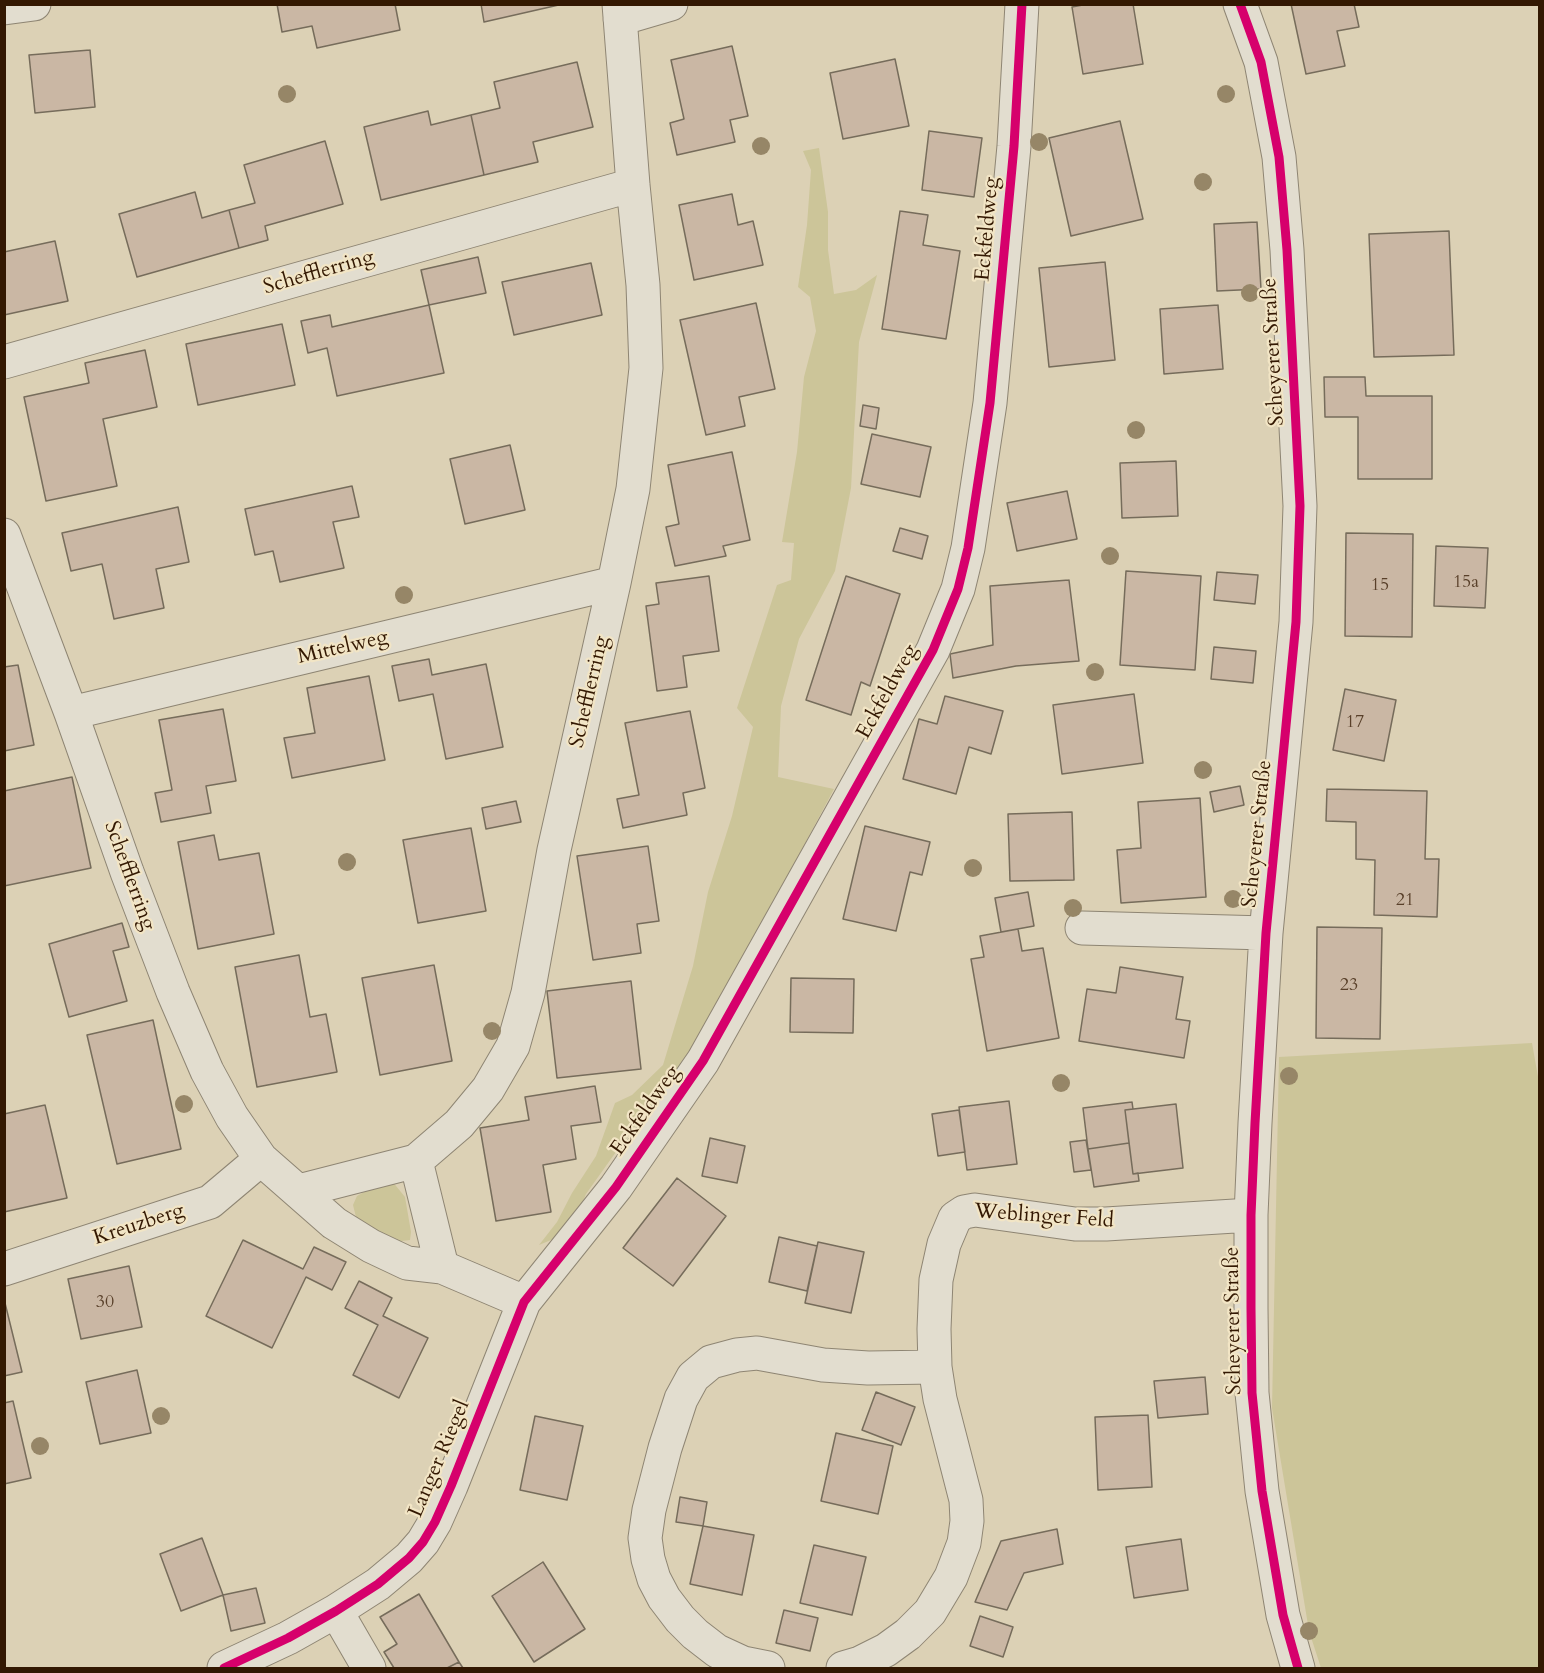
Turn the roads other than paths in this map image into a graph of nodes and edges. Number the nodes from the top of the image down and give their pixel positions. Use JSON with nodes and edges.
{"nodes":[{"id":1,"x":34,"y":4,"type":"edge"},
{"id":2,"x":671,"y":4,"type":"edge"},
{"id":3,"x":1022,"y":4,"type":"edge"},
{"id":4,"x":1240,"y":4,"type":"edge"},
{"id":5,"x":4,"y":8,"type":"edge"},
{"id":6,"x":619,"y":12,"type":"edge"},
{"id":7,"x":633,"y":184,"type":"junction"},
{"id":8,"x":4,"y":362,"type":"edge"},
{"id":9,"x":4,"y":535,"type":"edge"},
{"id":10,"x":614,"y":583,"type":"junction"},
{"id":11,"x":71,"y":713,"type":"junction"},
{"id":12,"x":1082,"y":928,"type":"dead end"},
{"id":13,"x":1266,"y":933,"type":"junction"},
{"id":14,"x":261,"y":1159,"type":"junction"},
{"id":15,"x":416,"y":1161,"type":"junction"},
{"id":16,"x":298,"y":1191,"type":"junction"},
{"id":17,"x":1251,"y":1215,"type":"junction"},
{"id":18,"x":442,"y":1267,"type":"junction"},
{"id":19,"x":4,"y":1269,"type":"edge"},
{"id":20,"x":524,"y":1302,"type":"junction"},
{"id":21,"x":935,"y":1367,"type":"junction"},
{"id":22,"x":336,"y":1611,"type":"junction"},
{"id":23,"x":288,"y":1638,"type":"junction"},
{"id":24,"x":224,"y":1668,"type":"edge"},
{"id":25,"x":274,"y":1668,"type":"edge"},
{"id":26,"x":369,"y":1668,"type":"edge"},
{"id":27,"x":768,"y":1668,"type":"edge"},
{"id":28,"x":843,"y":1668,"type":"edge"},
{"id":29,"x":1298,"y":1668,"type":"edge"}],
"edges":[{"from":1,"to":5,"type":"street"},
{"from":2,"to":6,"type":"street"},
{"from":3,"to":20,"type":"street","name":"Eckfeldweg"},
{"from":4,"to":13,"type":"street","name":"Scheyerer Straße"},
{"from":6,"to":7,"type":"street","name":"Schefflerring"},
{"from":7,"to":8,"type":"street","name":"Schefflerring"},
{"from":7,"to":10,"type":"street","name":"Schefflerring"},
{"from":9,"to":11,"type":"street","name":"Schefflerring"},
{"from":10,"to":11,"type":"street","name":"Mittelweg"},
{"from":10,"to":15,"type":"street","name":"Schefflerring"},
{"from":11,"to":14,"type":"street","name":"Schefflerring"},
{"from":12,"to":13,"type":"street"},
{"from":13,"to":17,"type":"street","name":"Scheyerer Straße"},
{"from":14,"to":16,"type":"street","name":"Schefflerring"},
{"from":14,"to":19,"type":"street","name":"Kreuzberg"},
{"from":15,"to":16,"type":"street","name":"Schefflerring"},
{"from":15,"to":18,"type":"street"},
{"from":16,"to":18,"type":"street","name":"Schefflerring"},
{"from":17,"to":21,"type":"street","name":"Weblinger Feld"},
{"from":17,"to":29,"type":"street","name":"Scheyerer Straße"},
{"from":18,"to":20,"type":"street","name":"Schefflerring"},
{"from":20,"to":22,"type":"street","name":"Langer Riegel"},
{"from":21,"to":27,"type":"street"},
{"from":21,"to":28,"type":"street","name":"Weblinger Feld"},
{"from":22,"to":23,"type":"street","name":"Langer Riegel"},
{"from":22,"to":26,"type":"street"},
{"from":23,"to":24,"type":"street","name":"Langer Riegel"},
{"from":23,"to":25,"type":"street"}]}
